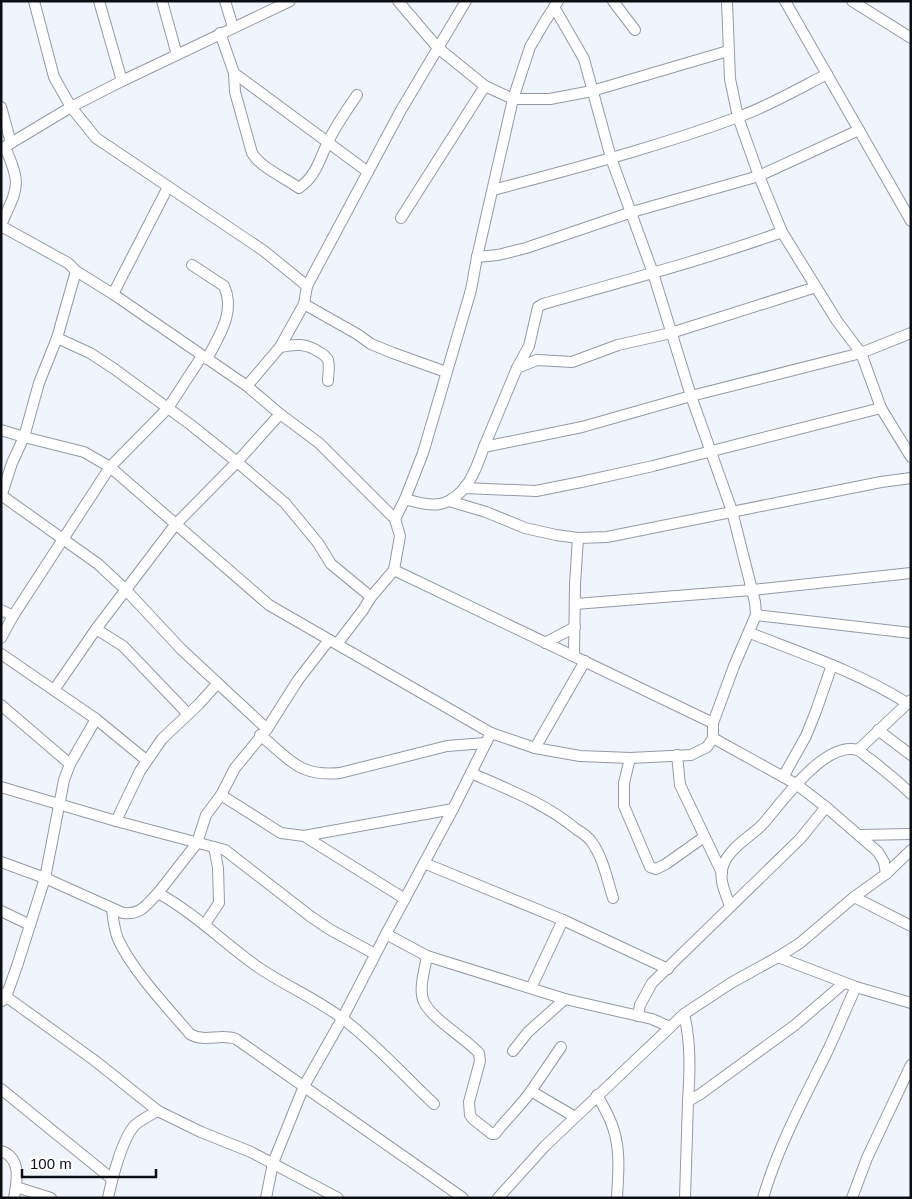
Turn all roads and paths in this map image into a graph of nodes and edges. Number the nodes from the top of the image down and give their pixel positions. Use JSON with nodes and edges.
{"nodes":[{"id":1,"x":34,"y":1,"type":"edge"},
{"id":2,"x":99,"y":1,"type":"edge"},
{"id":3,"x":162,"y":1,"type":"edge"},
{"id":4,"x":226,"y":1,"type":"edge"},
{"id":5,"x":290,"y":1,"type":"edge"},
{"id":6,"x":398,"y":1,"type":"edge"},
{"id":7,"x":466,"y":1,"type":"edge"},
{"id":8,"x":613,"y":1,"type":"edge"},
{"id":9,"x":727,"y":1,"type":"edge"},
{"id":10,"x":785,"y":1,"type":"edge"},
{"id":11,"x":852,"y":1,"type":"edge"},
{"id":12,"x":556,"y":4,"type":"edge"},
{"id":13,"x":233,"y":27,"type":"junction"},
{"id":14,"x":635,"y":30,"type":"dead end"},
{"id":15,"x":220,"y":33,"type":"junction"},
{"id":16,"x":911,"y":38,"type":"edge"},
{"id":17,"x":438,"y":48,"type":"junction"},
{"id":18,"x":728,"y":51,"type":"junction"},
{"id":19,"x":177,"y":55,"type":"junction"},
{"id":20,"x":234,"y":73,"type":"junction"},
{"id":21,"x":827,"y":74,"type":"junction"},
{"id":22,"x":122,"y":80,"type":"junction"},
{"id":23,"x":485,"y":86,"type":"junction"},
{"id":24,"x":592,"y":90,"type":"junction"},
{"id":25,"x":357,"y":94,"type":"dead end"},
{"id":26,"x":512,"y":99,"type":"junction"},
{"id":27,"x":1,"y":107,"type":"edge"},
{"id":28,"x":71,"y":108,"type":"junction"},
{"id":29,"x":738,"y":117,"type":"junction"},
{"id":30,"x":858,"y":130,"type":"junction"},
{"id":31,"x":328,"y":142,"type":"junction"},
{"id":32,"x":6,"y":146,"type":"edge"},
{"id":33,"x":612,"y":158,"type":"junction"},
{"id":34,"x":368,"y":172,"type":"junction"},
{"id":35,"x":759,"y":176,"type":"junction"},
{"id":36,"x":168,"y":188,"type":"junction"},
{"id":37,"x":493,"y":190,"type":"junction"},
{"id":38,"x":632,"y":212,"type":"junction"},
{"id":39,"x":401,"y":218,"type":"dead end"},
{"id":40,"x":911,"y":221,"type":"edge"},
{"id":41,"x":1,"y":226,"type":"edge"},
{"id":42,"x":782,"y":232,"type":"junction"},
{"id":43,"x":477,"y":257,"type":"junction"},
{"id":44,"x":192,"y":265,"type":"dead end"},
{"id":45,"x":76,"y":271,"type":"junction"},
{"id":46,"x":653,"y":273,"type":"junction"},
{"id":47,"x":308,"y":286,"type":"junction"},
{"id":48,"x":816,"y":287,"type":"junction"},
{"id":49,"x":113,"y":294,"type":"junction"},
{"id":50,"x":304,"y":304,"type":"junction"},
{"id":51,"x":290,"y":328,"type":"junction"},
{"id":52,"x":670,"y":333,"type":"junction"},
{"id":53,"x":911,"y":333,"type":"edge"},
{"id":54,"x":57,"y":338,"type":"junction"},
{"id":55,"x":303,"y":344,"type":"junction"},
{"id":56,"x":280,"y":347,"type":"junction"},
{"id":57,"x":861,"y":353,"type":"junction"},
{"id":58,"x":205,"y":357,"type":"junction"},
{"id":59,"x":518,"y":368,"type":"junction"},
{"id":60,"x":446,"y":372,"type":"junction"},
{"id":61,"x":328,"y":381,"type":"dead end"},
{"id":62,"x":247,"y":386,"type":"junction"},
{"id":63,"x":691,"y":396,"type":"junction"},
{"id":64,"x":168,"y":408,"type":"junction"},
{"id":65,"x":880,"y":408,"type":"junction"},
{"id":66,"x":280,"y":414,"type":"junction"},
{"id":67,"x":1,"y":430,"type":"edge"},
{"id":68,"x":24,"y":437,"type":"junction"},
{"id":69,"x":484,"y":447,"type":"junction"},
{"id":70,"x":711,"y":450,"type":"junction"},
{"id":71,"x":911,"y":457,"type":"edge"},
{"id":72,"x":237,"y":462,"type":"junction"},
{"id":73,"x":110,"y":467,"type":"junction"},
{"id":74,"x":911,"y":478,"type":"edge"},
{"id":75,"x":464,"y":488,"type":"junction"},
{"id":76,"x":2,"y":496,"type":"edge"},
{"id":77,"x":405,"y":499,"type":"junction"},
{"id":78,"x":449,"y":501,"type":"junction"},
{"id":79,"x":732,"y":511,"type":"junction"},
{"id":80,"x":395,"y":519,"type":"junction"},
{"id":81,"x":175,"y":525,"type":"junction"},
{"id":82,"x":63,"y":538,"type":"junction"},
{"id":83,"x":578,"y":538,"type":"junction"},
{"id":84,"x":394,"y":570,"type":"junction"},
{"id":85,"x":911,"y":573,"type":"edge"},
{"id":86,"x":126,"y":590,"type":"junction"},
{"id":87,"x":752,"y":590,"type":"junction"},
{"id":88,"x":371,"y":597,"type":"junction"},
{"id":89,"x":575,"y":604,"type":"junction"},
{"id":90,"x":1,"y":610,"type":"edge"},
{"id":91,"x":756,"y":615,"type":"junction"},
{"id":92,"x":13,"y":616,"type":"junction"},
{"id":93,"x":575,"y":627,"type":"junction"},
{"id":94,"x":96,"y":629,"type":"junction"},
{"id":95,"x":750,"y":632,"type":"junction"},
{"id":96,"x":911,"y":633,"type":"edge"},
{"id":97,"x":1,"y":638,"type":"edge"},
{"id":98,"x":333,"y":642,"type":"junction"},
{"id":99,"x":545,"y":643,"type":"junction"},
{"id":100,"x":1,"y":654,"type":"edge"},
{"id":101,"x":574,"y":656,"type":"junction"},
{"id":102,"x":585,"y":661,"type":"junction"},
{"id":103,"x":832,"y":665,"type":"junction"},
{"id":104,"x":217,"y":684,"type":"junction"},
{"id":105,"x":54,"y":690,"type":"junction"},
{"id":106,"x":909,"y":702,"type":"edge"},
{"id":107,"x":1,"y":705,"type":"edge"},
{"id":108,"x":188,"y":714,"type":"junction"},
{"id":109,"x":96,"y":719,"type":"junction"},
{"id":110,"x":712,"y":723,"type":"junction"},
{"id":111,"x":878,"y":730,"type":"junction"},
{"id":112,"x":264,"y":732,"type":"junction"},
{"id":113,"x":491,"y":733,"type":"junction"},
{"id":114,"x":713,"y":738,"type":"junction"},
{"id":115,"x":486,"y":743,"type":"junction"},
{"id":116,"x":535,"y":748,"type":"junction"},
{"id":117,"x":858,"y":750,"type":"junction"},
{"id":118,"x":677,"y":755,"type":"junction"},
{"id":119,"x":911,"y":755,"type":"edge"},
{"id":120,"x":630,"y":758,"type":"junction"},
{"id":121,"x":146,"y":760,"type":"junction"},
{"id":122,"x":70,"y":764,"type":"junction"},
{"id":123,"x":471,"y":773,"type":"junction"},
{"id":124,"x":783,"y":777,"type":"junction"},
{"id":125,"x":796,"y":784,"type":"junction"},
{"id":126,"x":1,"y":787,"type":"edge"},
{"id":127,"x":911,"y":794,"type":"edge"},
{"id":128,"x":221,"y":795,"type":"junction"},
{"id":129,"x":60,"y":804,"type":"junction"},
{"id":130,"x":826,"y":807,"type":"junction"},
{"id":131,"x":453,"y":809,"type":"junction"},
{"id":132,"x":116,"y":821,"type":"junction"},
{"id":133,"x":911,"y":834,"type":"edge"},
{"id":134,"x":859,"y":835,"type":"junction"},
{"id":135,"x":304,"y":836,"type":"junction"},
{"id":136,"x":704,"y":837,"type":"junction"},
{"id":137,"x":198,"y":843,"type":"junction"},
{"id":138,"x":214,"y":847,"type":"junction"},
{"id":139,"x":911,"y":850,"type":"edge"},
{"id":140,"x":1,"y":862,"type":"edge"},
{"id":141,"x":424,"y":864,"type":"junction"},
{"id":142,"x":722,"y":873,"type":"junction"},
{"id":143,"x":886,"y":874,"type":"junction"},
{"id":144,"x":45,"y":878,"type":"junction"},
{"id":145,"x":158,"y":893,"type":"junction"},
{"id":146,"x":854,"y":897,"type":"junction"},
{"id":147,"x":613,"y":898,"type":"dead end"},
{"id":148,"x":405,"y":899,"type":"junction"},
{"id":149,"x":730,"y":906,"type":"junction"},
{"id":150,"x":112,"y":909,"type":"junction"},
{"id":151,"x":1,"y":911,"type":"edge"},
{"id":152,"x":563,"y":920,"type":"junction"},
{"id":153,"x":205,"y":924,"type":"junction"},
{"id":154,"x":30,"y":925,"type":"junction"},
{"id":155,"x":911,"y":926,"type":"edge"},
{"id":156,"x":386,"y":934,"type":"junction"},
{"id":157,"x":375,"y":954,"type":"junction"},
{"id":158,"x":427,"y":956,"type":"junction"},
{"id":159,"x":778,"y":957,"type":"junction"},
{"id":160,"x":668,"y":969,"type":"junction"},
{"id":161,"x":844,"y":983,"type":"junction"},
{"id":162,"x":856,"y":987,"type":"junction"},
{"id":163,"x":531,"y":988,"type":"junction"},
{"id":164,"x":3,"y":997,"type":"edge"},
{"id":165,"x":565,"y":999,"type":"junction"},
{"id":166,"x":911,"y":1003,"type":"edge"},
{"id":167,"x":684,"y":1014,"type":"junction"},
{"id":168,"x":638,"y":1016,"type":"junction"},
{"id":169,"x":342,"y":1018,"type":"junction"},
{"id":170,"x":670,"y":1027,"type":"junction"},
{"id":171,"x":561,"y":1047,"type":"dead end"},
{"id":172,"x":513,"y":1051,"type":"dead end"},
{"id":173,"x":911,"y":1065,"type":"edge"},
{"id":174,"x":304,"y":1086,"type":"junction"},
{"id":175,"x":1,"y":1089,"type":"edge"},
{"id":176,"x":531,"y":1091,"type":"junction"},
{"id":177,"x":597,"y":1095,"type":"junction"},
{"id":178,"x":688,"y":1101,"type":"junction"},
{"id":179,"x":434,"y":1104,"type":"dead end"},
{"id":180,"x":158,"y":1111,"type":"junction"},
{"id":181,"x":575,"y":1117,"type":"junction"},
{"id":182,"x":1,"y":1151,"type":"edge"},
{"id":183,"x":273,"y":1163,"type":"junction"},
{"id":184,"x":112,"y":1179,"type":"junction"},
{"id":185,"x":16,"y":1187,"type":"junction"},
{"id":186,"x":14,"y":1198,"type":"edge"},
{"id":187,"x":51,"y":1198,"type":"edge"},
{"id":188,"x":108,"y":1198,"type":"edge"},
{"id":189,"x":266,"y":1198,"type":"edge"},
{"id":190,"x":338,"y":1198,"type":"edge"},
{"id":191,"x":463,"y":1198,"type":"edge"},
{"id":192,"x":498,"y":1198,"type":"edge"},
{"id":193,"x":617,"y":1198,"type":"edge"},
{"id":194,"x":684,"y":1198,"type":"edge"},
{"id":195,"x":763,"y":1198,"type":"edge"},
{"id":196,"x":852,"y":1198,"type":"edge"}],
"edges":[{"from":1,"to":28,"type":"street"},
{"from":2,"to":22,"type":"street"},
{"from":3,"to":19,"type":"street"},
{"from":4,"to":13,"type":"street"},
{"from":5,"to":13,"type":"street"},
{"from":6,"to":17,"type":"street"},
{"from":7,"to":17,"type":"street"},
{"from":8,"to":14,"type":"street"},
{"from":9,"to":18,"type":"street"},
{"from":10,"to":21,"type":"street"},
{"from":11,"to":16,"type":"street"},
{"from":12,"to":24,"type":"street"},
{"from":12,"to":26,"type":"street"},
{"from":13,"to":15,"type":"street"},
{"from":15,"to":19,"type":"street"},
{"from":15,"to":20,"type":"street"},
{"from":17,"to":23,"type":"street"},
{"from":17,"to":34,"type":"street"},
{"from":18,"to":24,"type":"street"},
{"from":18,"to":29,"type":"street"},
{"from":19,"to":22,"type":"street"},
{"from":20,"to":31,"type":"street"},
{"from":20,"to":31,"type":"street"},
{"from":21,"to":29,"type":"street"},
{"from":21,"to":30,"type":"street"},
{"from":22,"to":28,"type":"street"},
{"from":23,"to":26,"type":"street"},
{"from":23,"to":39,"type":"street"},
{"from":24,"to":26,"type":"street"},
{"from":24,"to":33,"type":"street"},
{"from":25,"to":31,"type":"street"},
{"from":26,"to":37,"type":"street"},
{"from":27,"to":32,"type":"street"},
{"from":28,"to":32,"type":"street"},
{"from":28,"to":36,"type":"street"},
{"from":29,"to":33,"type":"street"},
{"from":29,"to":35,"type":"street"},
{"from":30,"to":35,"type":"street"},
{"from":30,"to":40,"type":"street"},
{"from":31,"to":34,"type":"street"},
{"from":32,"to":41,"type":"street"},
{"from":33,"to":37,"type":"street"},
{"from":33,"to":38,"type":"street"},
{"from":34,"to":47,"type":"street"},
{"from":35,"to":38,"type":"street"},
{"from":35,"to":42,"type":"street"},
{"from":36,"to":47,"type":"street"},
{"from":36,"to":49,"type":"street"},
{"from":37,"to":43,"type":"street"},
{"from":38,"to":43,"type":"street"},
{"from":38,"to":46,"type":"street"},
{"from":41,"to":45,"type":"street"},
{"from":42,"to":46,"type":"street"},
{"from":42,"to":48,"type":"street"},
{"from":43,"to":60,"type":"street"},
{"from":44,"to":58,"type":"street"},
{"from":45,"to":49,"type":"street"},
{"from":45,"to":54,"type":"street"},
{"from":46,"to":52,"type":"street"},
{"from":46,"to":59,"type":"street"},
{"from":47,"to":50,"type":"street"},
{"from":48,"to":52,"type":"street"},
{"from":48,"to":57,"type":"street"},
{"from":49,"to":58,"type":"street"},
{"from":50,"to":51,"type":"street"},
{"from":50,"to":60,"type":"street"},
{"from":51,"to":55,"type":"street"},
{"from":51,"to":56,"type":"street"},
{"from":52,"to":59,"type":"street"},
{"from":52,"to":63,"type":"street"},
{"from":53,"to":57,"type":"street"},
{"from":54,"to":64,"type":"street"},
{"from":54,"to":68,"type":"street"},
{"from":55,"to":56,"type":"street"},
{"from":55,"to":61,"type":"street"},
{"from":56,"to":62,"type":"street"},
{"from":57,"to":63,"type":"street"},
{"from":57,"to":65,"type":"street"},
{"from":58,"to":62,"type":"street"},
{"from":58,"to":64,"type":"street"},
{"from":59,"to":69,"type":"street"},
{"from":60,"to":77,"type":"street"},
{"from":62,"to":66,"type":"street"},
{"from":63,"to":69,"type":"street"},
{"from":63,"to":70,"type":"street"},
{"from":64,"to":72,"type":"street"},
{"from":64,"to":73,"type":"street"},
{"from":65,"to":70,"type":"street"},
{"from":65,"to":71,"type":"street"},
{"from":66,"to":72,"type":"street"},
{"from":66,"to":80,"type":"street"},
{"from":67,"to":68,"type":"street"},
{"from":68,"to":73,"type":"street"},
{"from":68,"to":76,"type":"street"},
{"from":69,"to":75,"type":"street"},
{"from":70,"to":75,"type":"street"},
{"from":70,"to":79,"type":"street"},
{"from":72,"to":81,"type":"street"},
{"from":72,"to":88,"type":"street"},
{"from":73,"to":81,"type":"street"},
{"from":73,"to":82,"type":"street"},
{"from":74,"to":79,"type":"street"},
{"from":75,"to":78,"type":"street"},
{"from":76,"to":82,"type":"street"},
{"from":77,"to":78,"type":"street"},
{"from":77,"to":80,"type":"street"},
{"from":78,"to":83,"type":"street"},
{"from":79,"to":83,"type":"street"},
{"from":79,"to":87,"type":"street"},
{"from":80,"to":84,"type":"street"},
{"from":81,"to":86,"type":"street"},
{"from":81,"to":98,"type":"street"},
{"from":82,"to":86,"type":"street"},
{"from":82,"to":92,"type":"street"},
{"from":83,"to":89,"type":"street"},
{"from":84,"to":88,"type":"street"},
{"from":84,"to":99,"type":"street"},
{"from":85,"to":87,"type":"street"},
{"from":86,"to":94,"type":"street"},
{"from":86,"to":104,"type":"street"},
{"from":87,"to":89,"type":"street"},
{"from":87,"to":91,"type":"street"},
{"from":88,"to":98,"type":"street"},
{"from":89,"to":93,"type":"street"},
{"from":90,"to":92,"type":"street"},
{"from":91,"to":95,"type":"street"},
{"from":91,"to":96,"type":"street"},
{"from":92,"to":97,"type":"street"},
{"from":93,"to":99,"type":"street"},
{"from":93,"to":101,"type":"street"},
{"from":94,"to":105,"type":"street"},
{"from":94,"to":108,"type":"street"},
{"from":95,"to":103,"type":"street"},
{"from":95,"to":110,"type":"street"},
{"from":98,"to":112,"type":"street"},
{"from":98,"to":113,"type":"street"},
{"from":99,"to":101,"type":"street"},
{"from":100,"to":105,"type":"street"},
{"from":101,"to":102,"type":"street"},
{"from":102,"to":110,"type":"street"},
{"from":102,"to":116,"type":"street"},
{"from":103,"to":106,"type":"street"},
{"from":103,"to":124,"type":"street"},
{"from":104,"to":108,"type":"street"},
{"from":104,"to":112,"type":"street"},
{"from":105,"to":109,"type":"street"},
{"from":106,"to":111,"type":"street"},
{"from":107,"to":122,"type":"street"},
{"from":108,"to":121,"type":"street"},
{"from":109,"to":121,"type":"street"},
{"from":109,"to":122,"type":"street"},
{"from":110,"to":114,"type":"street"},
{"from":111,"to":117,"type":"street"},
{"from":111,"to":119,"type":"street"},
{"from":112,"to":115,"type":"street"},
{"from":112,"to":128,"type":"street"},
{"from":113,"to":115,"type":"street"},
{"from":113,"to":116,"type":"street"},
{"from":114,"to":118,"type":"street"},
{"from":114,"to":124,"type":"street"},
{"from":115,"to":123,"type":"street"},
{"from":116,"to":120,"type":"street"},
{"from":117,"to":125,"type":"street"},
{"from":117,"to":127,"type":"street"},
{"from":118,"to":120,"type":"street"},
{"from":118,"to":136,"type":"street"},
{"from":120,"to":136,"type":"street"},
{"from":121,"to":132,"type":"street"},
{"from":122,"to":129,"type":"street"},
{"from":123,"to":131,"type":"street"},
{"from":123,"to":147,"type":"street"},
{"from":124,"to":125,"type":"street"},
{"from":125,"to":130,"type":"street"},
{"from":125,"to":142,"type":"street"},
{"from":126,"to":129,"type":"street"},
{"from":128,"to":135,"type":"street"},
{"from":128,"to":137,"type":"street"},
{"from":129,"to":132,"type":"street"},
{"from":129,"to":144,"type":"street"},
{"from":130,"to":134,"type":"street"},
{"from":130,"to":149,"type":"street"},
{"from":131,"to":135,"type":"street"},
{"from":131,"to":141,"type":"street"},
{"from":132,"to":137,"type":"street"},
{"from":133,"to":134,"type":"street"},
{"from":134,"to":143,"type":"street"},
{"from":135,"to":148,"type":"street"},
{"from":136,"to":142,"type":"street"},
{"from":137,"to":138,"type":"street"},
{"from":137,"to":145,"type":"street"},
{"from":138,"to":153,"type":"street"},
{"from":138,"to":157,"type":"street"},
{"from":139,"to":143,"type":"street"},
{"from":140,"to":144,"type":"street"},
{"from":141,"to":148,"type":"street"},
{"from":141,"to":152,"type":"street"},
{"from":142,"to":149,"type":"street"},
{"from":143,"to":146,"type":"street"},
{"from":144,"to":150,"type":"street"},
{"from":144,"to":154,"type":"street"},
{"from":145,"to":150,"type":"street"},
{"from":145,"to":153,"type":"street"},
{"from":146,"to":155,"type":"street"},
{"from":146,"to":159,"type":"street"},
{"from":148,"to":156,"type":"street"},
{"from":149,"to":160,"type":"street"},
{"from":150,"to":174,"type":"street"},
{"from":151,"to":154,"type":"street"},
{"from":152,"to":160,"type":"street"},
{"from":152,"to":163,"type":"street"},
{"from":153,"to":169,"type":"street"},
{"from":154,"to":164,"type":"street"},
{"from":156,"to":157,"type":"street"},
{"from":156,"to":158,"type":"street"},
{"from":157,"to":169,"type":"street"},
{"from":158,"to":163,"type":"street"},
{"from":158,"to":176,"type":"street"},
{"from":159,"to":161,"type":"street"},
{"from":159,"to":167,"type":"street"},
{"from":160,"to":168,"type":"street"},
{"from":161,"to":162,"type":"street"},
{"from":161,"to":178,"type":"street"},
{"from":162,"to":166,"type":"street"},
{"from":162,"to":195,"type":"street"},
{"from":163,"to":165,"type":"street"},
{"from":164,"to":180,"type":"street"},
{"from":165,"to":168,"type":"street"},
{"from":165,"to":172,"type":"street"},
{"from":167,"to":170,"type":"street"},
{"from":167,"to":178,"type":"street"},
{"from":168,"to":170,"type":"street"},
{"from":169,"to":174,"type":"street"},
{"from":169,"to":179,"type":"street"},
{"from":170,"to":177,"type":"street"},
{"from":171,"to":176,"type":"street"},
{"from":173,"to":196,"type":"street"},
{"from":174,"to":183,"type":"street"},
{"from":174,"to":191,"type":"street"},
{"from":175,"to":184,"type":"street"},
{"from":176,"to":181,"type":"street"},
{"from":177,"to":181,"type":"street"},
{"from":177,"to":193,"type":"street"},
{"from":178,"to":194,"type":"street"},
{"from":180,"to":183,"type":"street"},
{"from":180,"to":184,"type":"street"},
{"from":181,"to":192,"type":"street"},
{"from":182,"to":185,"type":"street"},
{"from":183,"to":189,"type":"street"},
{"from":183,"to":190,"type":"street"},
{"from":184,"to":188,"type":"street"},
{"from":185,"to":186,"type":"street"},
{"from":185,"to":187,"type":"street"}]}
